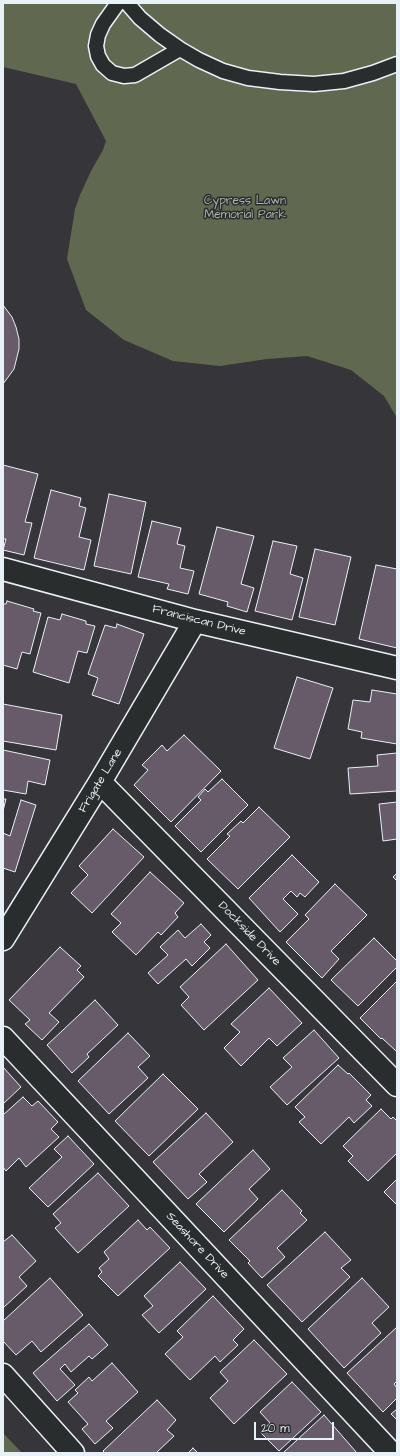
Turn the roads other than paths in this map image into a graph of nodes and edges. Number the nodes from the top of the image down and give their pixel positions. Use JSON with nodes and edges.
{"nodes":[{"id":1,"x":118,"y":3,"type":"edge"},
{"id":2,"x":127,"y":3,"type":"edge"},
{"id":3,"x":180,"y":49,"type":"junction"},
{"id":4,"x":397,"y":64,"type":"edge"},
{"id":5,"x":3,"y":568,"type":"edge"},
{"id":6,"x":195,"y":621,"type":"junction"},
{"id":7,"x":397,"y":668,"type":"edge"},
{"id":8,"x":100,"y":782,"type":"junction"},
{"id":9,"x":3,"y":939,"type":"edge"},
{"id":10,"x":3,"y":1038,"type":"edge"},
{"id":11,"x":397,"y":1085,"type":"edge"},
{"id":12,"x":3,"y":1375,"type":"edge"},
{"id":13,"x":73,"y":1453,"type":"edge"},
{"id":14,"x":391,"y":1453,"type":"edge"}],
"edges":[{"from":1,"to":3,"type":"lane"},
{"from":2,"to":3,"type":"lane"},
{"from":3,"to":4,"type":"lane"},
{"from":5,"to":6,"type":"street","name":"Franciscan Drive"},
{"from":6,"to":7,"type":"street","name":"Franciscan Drive"},
{"from":6,"to":8,"type":"street","name":"Frigate Lane"},
{"from":8,"to":9,"type":"street","name":"Frigate Lane"},
{"from":8,"to":11,"type":"street","name":"Dockside Drive"},
{"from":10,"to":14,"type":"street","name":"Seashore Drive"},
{"from":12,"to":13,"type":"street"}]}
